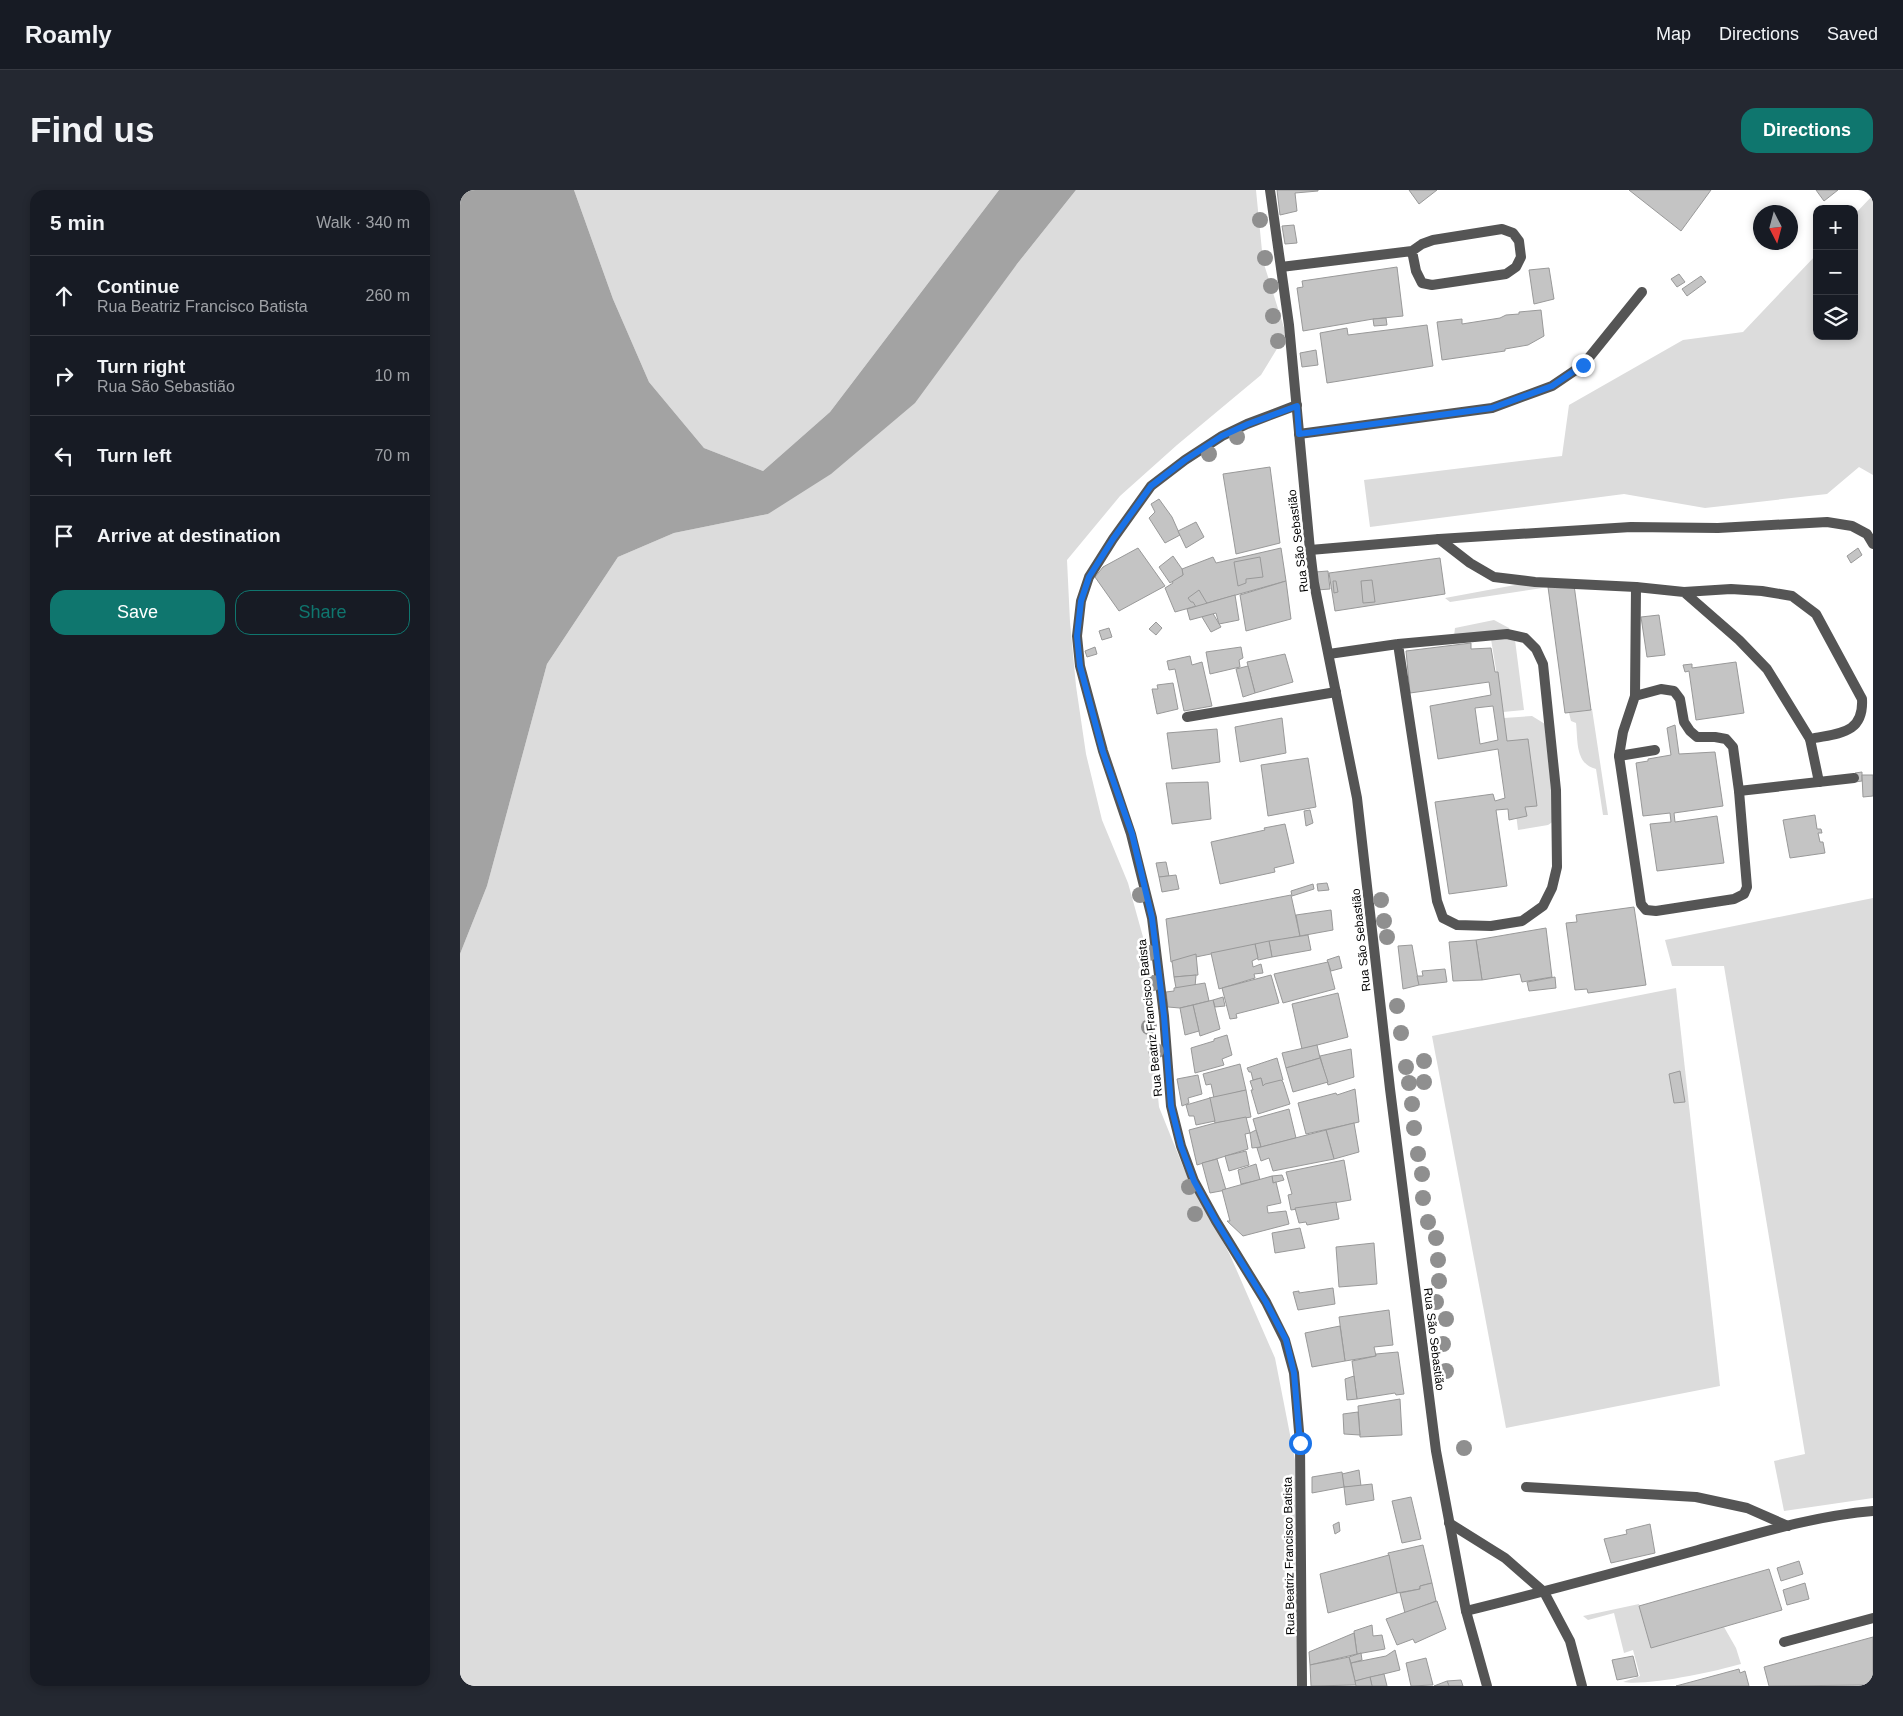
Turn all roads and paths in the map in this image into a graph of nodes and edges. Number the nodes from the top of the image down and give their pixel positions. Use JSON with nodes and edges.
{"nodes":[{"id":1,"x":1270,"y":190,"type":"edge"},
{"id":2,"x":1412,"y":251,"type":"junction"},
{"id":3,"x":1281,"y":267,"type":"junction"},
{"id":4,"x":1642,"y":292,"type":"dead end"},
{"id":5,"x":1297,"y":406,"type":"junction"},
{"id":6,"x":1299,"y":434,"type":"junction"},
{"id":7,"x":1439,"y":539,"type":"junction"},
{"id":8,"x":1873,"y":544,"type":"edge"},
{"id":9,"x":1310,"y":550,"type":"junction"},
{"id":10,"x":1636,"y":587,"type":"junction"},
{"id":11,"x":1684,"y":592,"type":"junction"},
{"id":12,"x":1398,"y":644,"type":"junction"},
{"id":13,"x":1329,"y":654,"type":"junction"},
{"id":14,"x":1336,"y":692,"type":"junction"},
{"id":15,"x":1636,"y":696,"type":"junction"},
{"id":16,"x":1187,"y":717,"type":"dead end"},
{"id":17,"x":1810,"y":739,"type":"junction"},
{"id":18,"x":1655,"y":750,"type":"dead end"},
{"id":19,"x":1619,"y":756,"type":"junction"},
{"id":20,"x":1854,"y":778,"type":"dead end"},
{"id":21,"x":1819,"y":782,"type":"junction"},
{"id":22,"x":1739,"y":790,"type":"junction"},
{"id":23,"x":1526,"y":1487,"type":"dead end"},
{"id":24,"x":1873,"y":1511,"type":"edge"},
{"id":25,"x":1449,"y":1522,"type":"junction"},
{"id":26,"x":1788,"y":1526,"type":"junction"},
{"id":27,"x":1544,"y":1592,"type":"junction"},
{"id":28,"x":1466,"y":1611,"type":"junction"},
{"id":29,"x":1873,"y":1618,"type":"edge"},
{"id":30,"x":1784,"y":1642,"type":"dead end"},
{"id":31,"x":1302,"y":1686,"type":"edge"},
{"id":32,"x":1487,"y":1686,"type":"edge"},
{"id":33,"x":1582,"y":1686,"type":"edge"}],
"edges":[{"from":1,"to":3,"type":"street","name":"Rua São Sebastião"},
{"from":2,"to":2,"type":"street"},
{"from":2,"to":3,"type":"street"},
{"from":3,"to":5,"type":"street","name":"Rua São Sebastião"},
{"from":4,"to":6,"type":"street"},
{"from":5,"to":6,"type":"street","name":"Rua São Sebastião"},
{"from":5,"to":31,"type":"street","name":"Rua Beatriz Francisco Batista"},
{"from":6,"to":9,"type":"street","name":"Rua São Sebastião"},
{"from":7,"to":8,"type":"street"},
{"from":7,"to":9,"type":"street"},
{"from":7,"to":10,"type":"street"},
{"from":9,"to":13,"type":"street","name":"Rua São Sebastião"},
{"from":10,"to":11,"type":"street"},
{"from":10,"to":15,"type":"street"},
{"from":11,"to":17,"type":"street"},
{"from":11,"to":17,"type":"street"},
{"from":12,"to":12,"type":"street"},
{"from":12,"to":13,"type":"street"},
{"from":13,"to":14,"type":"street","name":"Rua São Sebastião"},
{"from":14,"to":16,"type":"street"},
{"from":14,"to":25,"type":"street","name":"Rua São Sebastião"},
{"from":15,"to":19,"type":"street"},
{"from":15,"to":22,"type":"street"},
{"from":17,"to":21,"type":"street"},
{"from":18,"to":19,"type":"street"},
{"from":19,"to":22,"type":"street"},
{"from":20,"to":21,"type":"street"},
{"from":21,"to":22,"type":"street"},
{"from":23,"to":26,"type":"street"},
{"from":24,"to":26,"type":"street"},
{"from":25,"to":27,"type":"street"},
{"from":25,"to":28,"type":"street","name":"Rua São Sebastião"},
{"from":26,"to":27,"type":"street"},
{"from":27,"to":28,"type":"street"},
{"from":27,"to":33,"type":"street"},
{"from":28,"to":32,"type":"street","name":"Rua São Sebastião"},
{"from":29,"to":30,"type":"street"}]}
